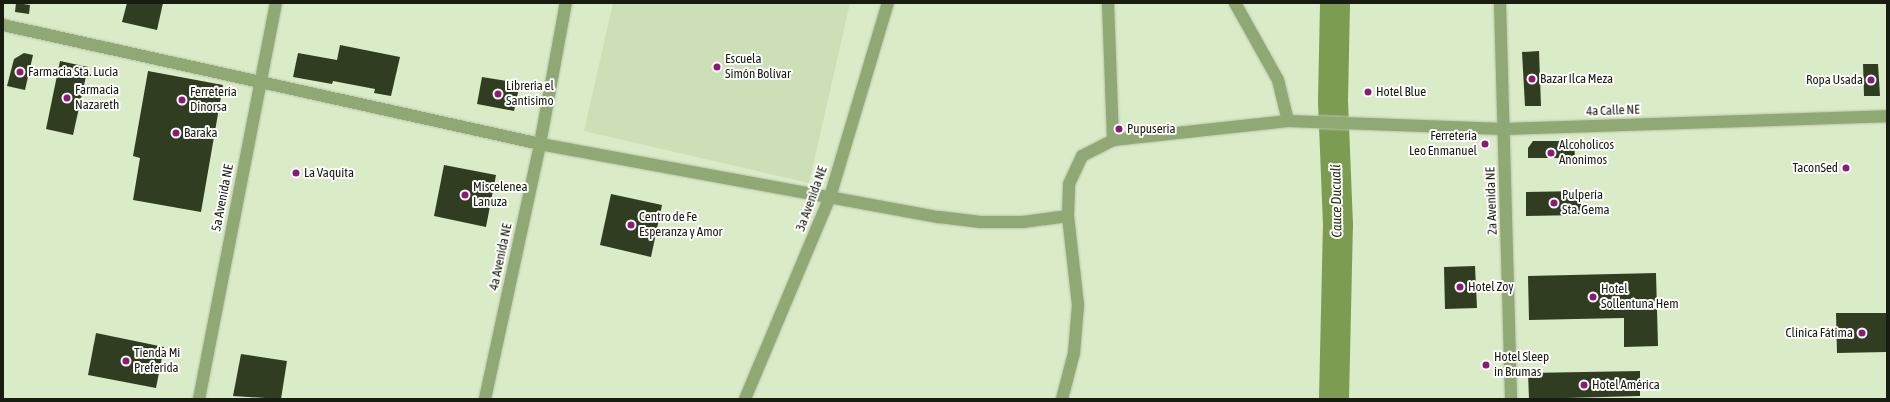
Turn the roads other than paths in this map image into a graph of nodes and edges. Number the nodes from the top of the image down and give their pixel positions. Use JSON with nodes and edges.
{"nodes":[{"id":1,"x":276,"y":3,"type":"edge"},
{"id":2,"x":566,"y":3,"type":"edge"},
{"id":3,"x":888,"y":3,"type":"edge"},
{"id":4,"x":1108,"y":3,"type":"edge"},
{"id":5,"x":1234,"y":3,"type":"edge"},
{"id":6,"x":1500,"y":3,"type":"edge"},
{"id":7,"x":3,"y":25,"type":"edge"},
{"id":8,"x":259,"y":80,"type":"junction"},
{"id":9,"x":1887,"y":116,"type":"edge"},
{"id":10,"x":1288,"y":121,"type":"junction"},
{"id":11,"x":1504,"y":129,"type":"junction"},
{"id":12,"x":1113,"y":140,"type":"junction"},
{"id":13,"x":540,"y":144,"type":"junction"},
{"id":14,"x":830,"y":196,"type":"junction"},
{"id":15,"x":1068,"y":216,"type":"junction"},
{"id":16,"x":199,"y":399,"type":"edge"},
{"id":17,"x":485,"y":399,"type":"edge"},
{"id":18,"x":745,"y":399,"type":"edge"},
{"id":19,"x":1062,"y":399,"type":"edge"},
{"id":20,"x":1511,"y":399,"type":"edge"}],
"edges":[{"from":1,"to":8,"type":"street","name":"5a Avenida NE"},
{"from":2,"to":13,"type":"street","name":"4a Avenida NE"},
{"from":3,"to":14,"type":"street","name":"3a Avenida NE"},
{"from":4,"to":12,"type":"street"},
{"from":5,"to":10,"type":"street"},
{"from":6,"to":11,"type":"street","name":"2a Avenida NE"},
{"from":7,"to":8,"type":"street"},
{"from":8,"to":13,"type":"street"},
{"from":8,"to":16,"type":"street","name":"5a Avenida NE"},
{"from":9,"to":11,"type":"street","name":"4a Calle NE"},
{"from":10,"to":11,"type":"street","name":"4a Calle NE"},
{"from":10,"to":12,"type":"street","name":"4a Calle NE"},
{"from":11,"to":20,"type":"street","name":"2a Avenida NE"},
{"from":12,"to":15,"type":"street"},
{"from":13,"to":14,"type":"street"},
{"from":13,"to":17,"type":"street","name":"4a Avenida NE"},
{"from":14,"to":15,"type":"street"},
{"from":14,"to":18,"type":"street","name":"3a Avenida NE"},
{"from":15,"to":19,"type":"street"}]}
